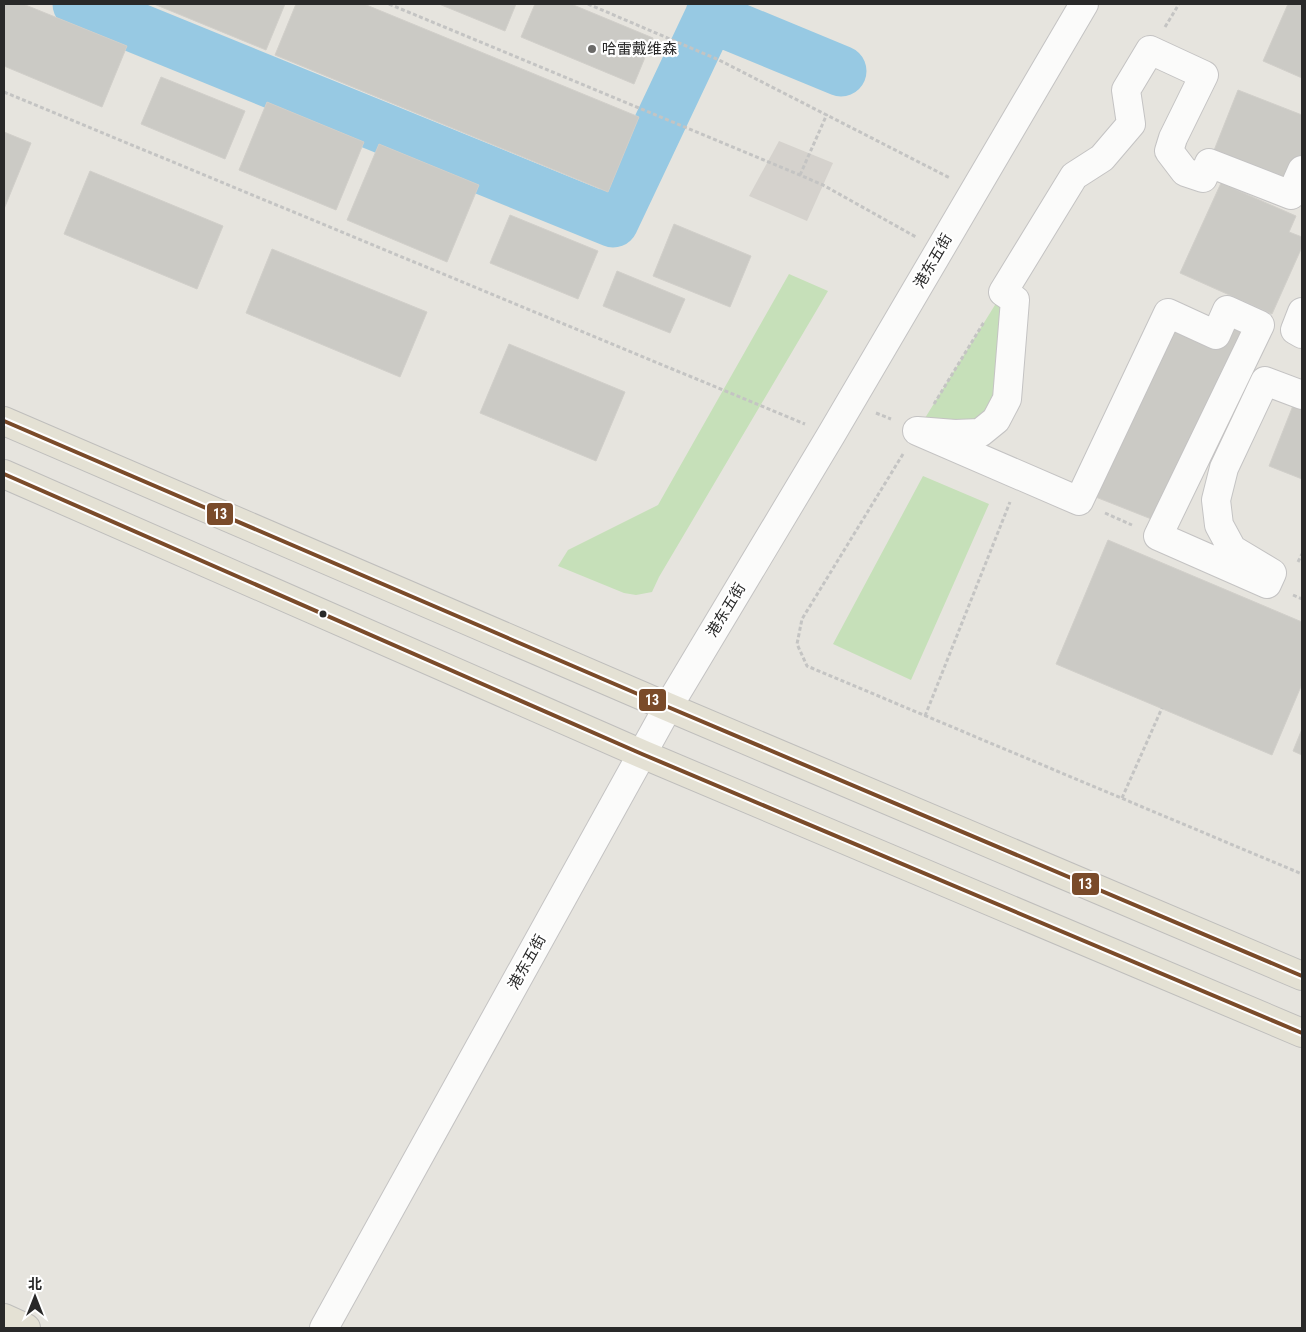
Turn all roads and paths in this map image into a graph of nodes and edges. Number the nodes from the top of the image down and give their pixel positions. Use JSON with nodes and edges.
{"nodes":[{"id":1,"x":389,"y":4,"type":"edge"},
{"id":2,"x":588,"y":4,"type":"edge"},
{"id":3,"x":1084,"y":4,"type":"edge"},
{"id":4,"x":4,"y":92,"type":"edge"},
{"id":5,"x":826,"y":114,"type":"junction"},
{"id":6,"x":1302,"y":170,"type":"edge"},
{"id":7,"x":800,"y":175,"type":"junction"},
{"id":8,"x":974,"y":190,"type":"junction"},
{"id":9,"x":939,"y":250,"type":"junction"},
{"id":10,"x":1302,"y":312,"type":"edge"},
{"id":11,"x":1302,"y":334,"type":"edge"},
{"id":12,"x":1302,"y":395,"type":"edge"},
{"id":13,"x":4,"y":421,"type":"edge"},
{"id":14,"x":831,"y":435,"type":"junction"},
{"id":15,"x":4,"y":474,"type":"edge"},
{"id":16,"x":1020,"y":476,"type":"junction"},
{"id":17,"x":802,"y":619,"type":"dead end"},
{"id":18,"x":668,"y":707,"type":"junction"},
{"id":19,"x":1162,"y":708,"type":"dead end"},
{"id":20,"x":925,"y":716,"type":"junction"},
{"id":21,"x":642,"y":754,"type":"junction"},
{"id":22,"x":1122,"y":798,"type":"junction"},
{"id":23,"x":1302,"y":874,"type":"edge"},
{"id":24,"x":1302,"y":976,"type":"edge"},
{"id":25,"x":1302,"y":1033,"type":"edge"},
{"id":26,"x":4,"y":1318,"type":"edge"},
{"id":27,"x":26,"y":1328,"type":"edge"},
{"id":28,"x":324,"y":1328,"type":"edge"}],
"edges":[{"from":1,"to":7,"type":"path"},
{"from":2,"to":5,"type":"path"},
{"from":3,"to":8,"type":"street","name":"港东五街"},
{"from":4,"to":14,"type":"path"},
{"from":5,"to":7,"type":"path"},
{"from":5,"to":8,"type":"path"},
{"from":6,"to":16,"type":"street"},
{"from":7,"to":9,"type":"path"},
{"from":8,"to":9,"type":"street","name":"港东五街"},
{"from":9,"to":14,"type":"street","name":"港东五街"},
{"from":10,"to":11,"type":"street"},
{"from":12,"to":16,"type":"street"},
{"from":13,"to":18,"type":"main road"},
{"from":14,"to":18,"type":"street","name":"港东五街"},
{"from":15,"to":21,"type":"main road"},
{"from":16,"to":20,"type":"path"},
{"from":17,"to":20,"type":"path"},
{"from":18,"to":21,"type":"street","name":"港东五街"},
{"from":18,"to":24,"type":"main road"},
{"from":19,"to":22,"type":"path"},
{"from":20,"to":22,"type":"path"},
{"from":21,"to":25,"type":"main road"},
{"from":21,"to":28,"type":"street","name":"港东五街"},
{"from":22,"to":23,"type":"path"},
{"from":26,"to":27,"type":"main road"}]}
